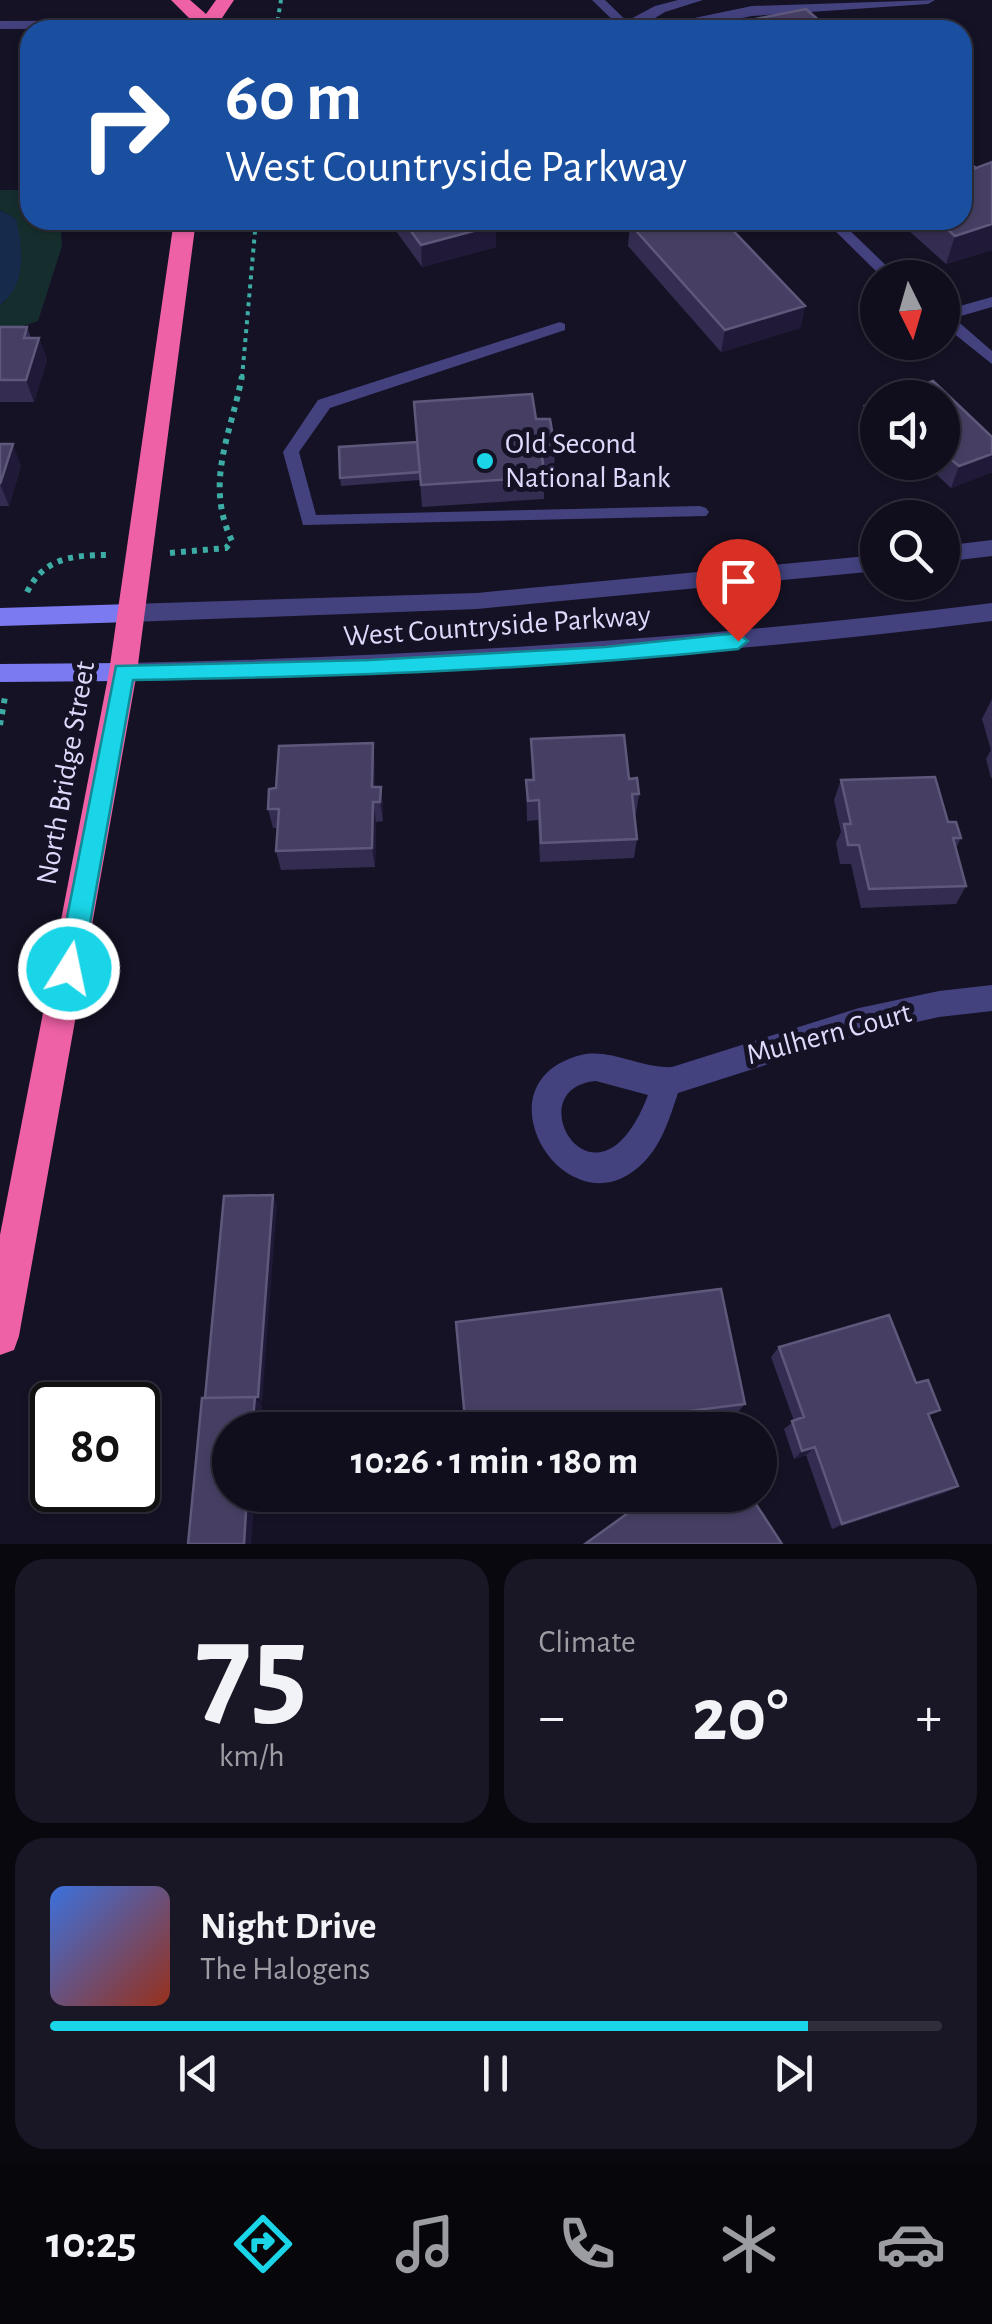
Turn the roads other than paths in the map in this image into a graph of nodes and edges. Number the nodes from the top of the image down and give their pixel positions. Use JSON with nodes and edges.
{"nodes":[{"id":1,"x":180,"y":0,"type":"edge"},
{"id":2,"x":226,"y":0,"type":"edge"},
{"id":3,"x":598,"y":0,"type":"edge"},
{"id":4,"x":696,"y":0,"type":"edge"},
{"id":5,"x":928,"y":0,"type":"edge"},
{"id":6,"x":199,"y":20,"type":"edge"},
{"id":7,"x":210,"y":20,"type":"edge"},
{"id":8,"x":617,"y":20,"type":"edge"},
{"id":9,"x":641,"y":20,"type":"edge"},
{"id":10,"x":706,"y":20,"type":"edge"},
{"id":11,"x":184,"y":230,"type":"edge"},
{"id":12,"x":842,"y":230,"type":"edge"},
{"id":13,"x":873,"y":260,"type":"edge"},
{"id":14,"x":992,"y":302,"type":"edge"},
{"id":15,"x":960,"y":312,"type":"edge"},
{"id":16,"x":560,"y":327,"type":"dead end"},
{"id":17,"x":960,"y":331,"type":"edge"},
{"id":18,"x":992,"y":359,"type":"edge"},
{"id":19,"x":700,"y":512,"type":"dead end"},
{"id":20,"x":992,"y":548,"type":"edge"},
{"id":21,"x":960,"y":552,"type":"edge"},
{"id":22,"x":860,"y":565,"type":"edge"},
{"id":23,"x":992,"y":612,"type":"edge"},
{"id":24,"x":130,"y":613,"type":"junction"},
{"id":25,"x":0,"y":617,"type":"edge"},
{"id":26,"x":124,"y":672,"type":"junction"},
{"id":27,"x":0,"y":674,"type":"edge"},
{"id":28,"x":992,"y":998,"type":"edge"},
{"id":29,"x":668,"y":1082,"type":"dead end"},
{"id":30,"x":0,"y":1336,"type":"edge"}],
"edges":[{"from":1,"to":6,"type":"highway"},
{"from":2,"to":7,"type":"highway"},
{"from":3,"to":8,"type":"lane"},
{"from":4,"to":9,"type":"street"},
{"from":5,"to":10,"type":"street"},
{"from":11,"to":24,"type":"highway","name":"North Bridge Street"},
{"from":12,"to":13,"type":"lane"},
{"from":14,"to":15,"type":"lane"},
{"from":16,"to":19,"type":"lane"},
{"from":17,"to":18,"type":"lane"},
{"from":20,"to":21,"type":"street"},
{"from":22,"to":24,"type":"street","name":"West Countryside Parkway"},
{"from":23,"to":26,"type":"street","name":"West Countryside Parkway"},
{"from":24,"to":25,"type":"street"},
{"from":24,"to":26,"type":"highway","name":"North Bridge Street"},
{"from":26,"to":27,"type":"street"},
{"from":26,"to":30,"type":"highway","name":"North Bridge Street"},
{"from":28,"to":29,"type":"street","name":"Mulhern Court"}]}
